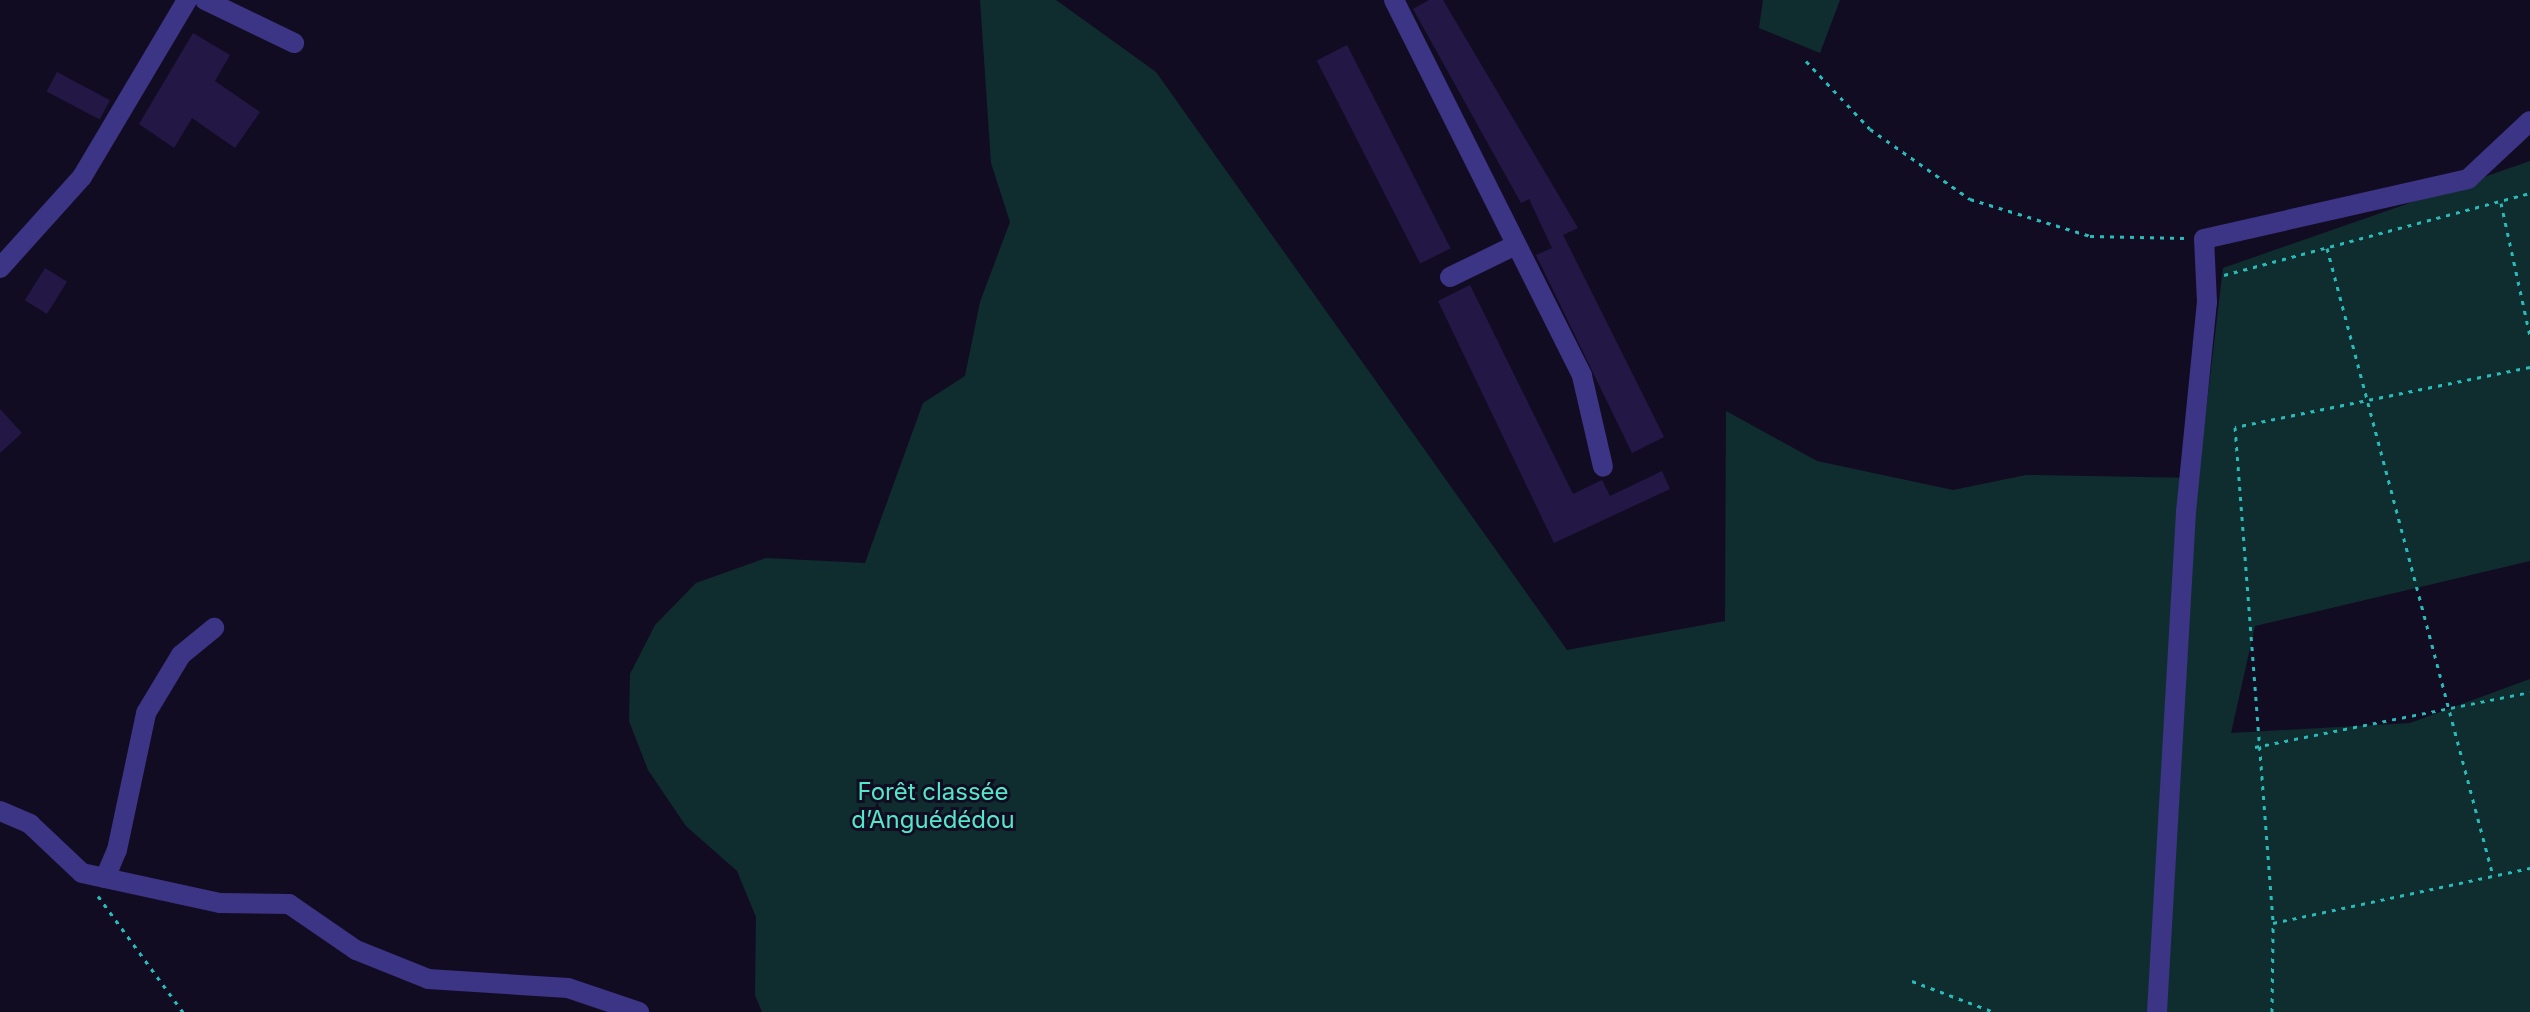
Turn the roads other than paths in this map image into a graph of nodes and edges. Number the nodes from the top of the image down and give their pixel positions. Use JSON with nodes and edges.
{"nodes":[{"id":1,"x":187,"y":0,"type":"edge"},
{"id":2,"x":205,"y":0,"type":"edge"},
{"id":3,"x":1394,"y":0,"type":"edge"},
{"id":4,"x":294,"y":43,"type":"dead end"},
{"id":5,"x":2530,"y":121,"type":"edge"},
{"id":6,"x":1516,"y":245,"type":"junction"},
{"id":7,"x":0,"y":268,"type":"edge"},
{"id":8,"x":1450,"y":277,"type":"dead end"},
{"id":9,"x":1603,"y":467,"type":"dead end"},
{"id":10,"x":214,"y":628,"type":"dead end"},
{"id":11,"x":0,"y":811,"type":"edge"},
{"id":12,"x":105,"y":878,"type":"junction"},
{"id":13,"x":639,"y":1012,"type":"edge"},
{"id":14,"x":2157,"y":1012,"type":"edge"}],
"edges":[{"from":1,"to":7,"type":"street"},
{"from":2,"to":4,"type":"street"},
{"from":3,"to":6,"type":"street"},
{"from":5,"to":14,"type":"street"},
{"from":6,"to":8,"type":"street"},
{"from":6,"to":9,"type":"street"},
{"from":10,"to":12,"type":"street"},
{"from":11,"to":12,"type":"street"},
{"from":12,"to":13,"type":"street"}]}
